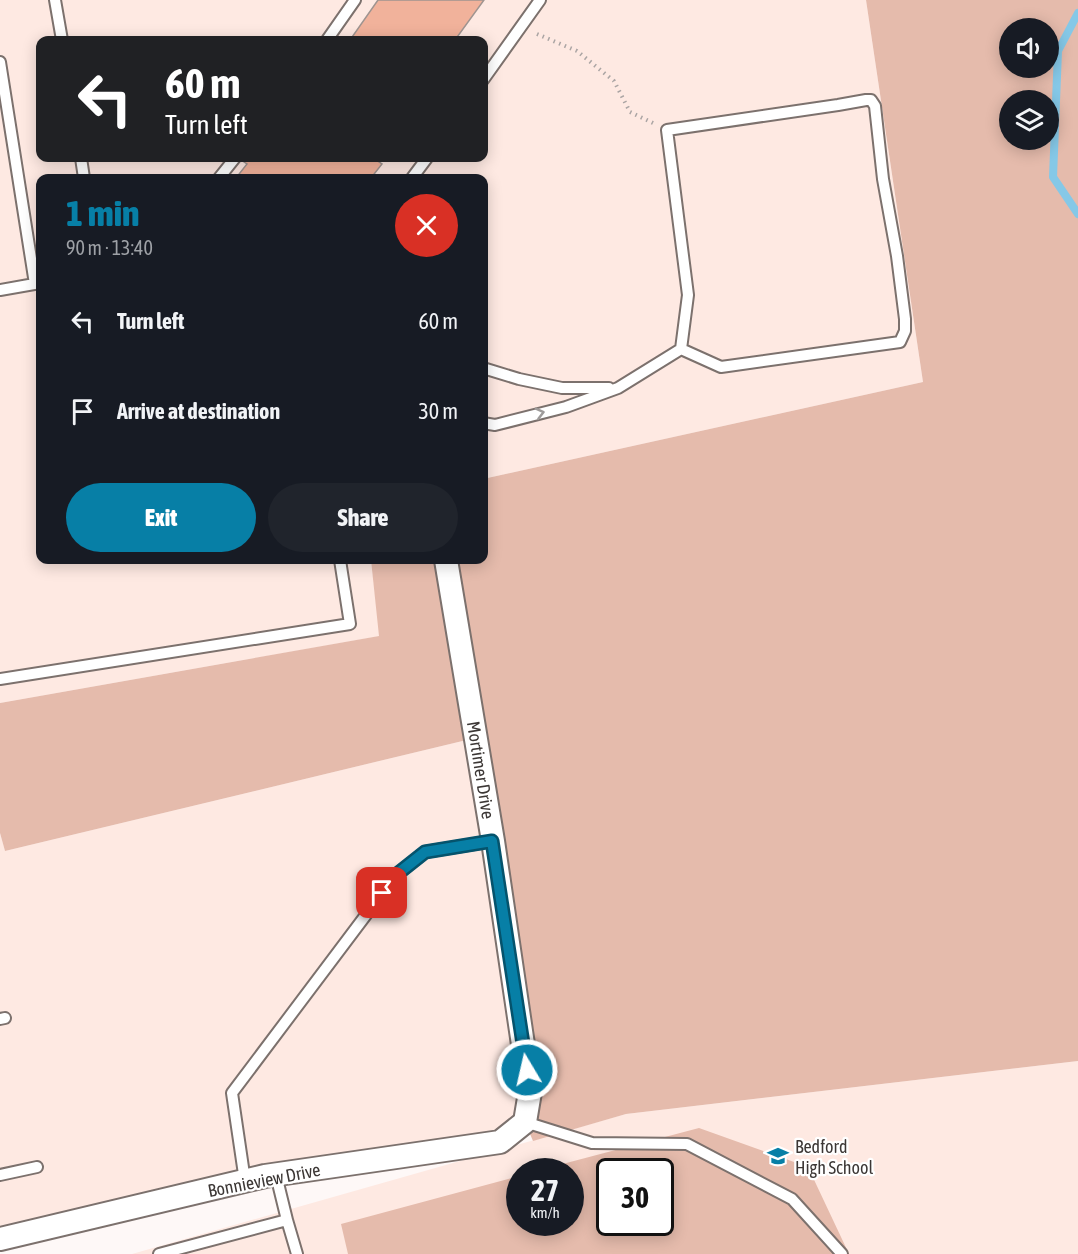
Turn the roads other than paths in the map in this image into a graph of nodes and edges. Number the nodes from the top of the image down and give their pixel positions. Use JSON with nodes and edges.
{"nodes":[{"id":1,"x":56,"y":0,"type":"edge"},
{"id":2,"x":355,"y":0,"type":"edge"},
{"id":3,"x":540,"y":0,"type":"edge"},
{"id":4,"x":61,"y":36,"type":"edge"},
{"id":5,"x":330,"y":36,"type":"edge"},
{"id":6,"x":0,"y":62,"type":"edge"},
{"id":7,"x":488,"y":73,"type":"edge"},
{"id":8,"x":232,"y":162,"type":"edge"},
{"id":9,"x":222,"y":174,"type":"edge"},
{"id":10,"x":36,"y":272,"type":"edge"},
{"id":11,"x":36,"y":284,"type":"edge"},
{"id":12,"x":0,"y":290,"type":"edge"},
{"id":13,"x":681,"y":349,"type":"junction"},
{"id":14,"x":488,"y":370,"type":"edge"},
{"id":15,"x":618,"y":388,"type":"junction"},
{"id":16,"x":488,"y":424,"type":"edge"},
{"id":17,"x":341,"y":564,"type":"edge"},
{"id":18,"x":447,"y":564,"type":"edge"},
{"id":19,"x":0,"y":679,"type":"edge"},
{"id":20,"x":492,"y":841,"type":"junction"},
{"id":21,"x":525,"y":1122,"type":"junction"},
{"id":22,"x":37,"y":1167,"type":"dead end"},
{"id":23,"x":0,"y":1175,"type":"edge"},
{"id":24,"x":276,"y":1175,"type":"junction"},
{"id":25,"x":245,"y":1181,"type":"junction"},
{"id":26,"x":287,"y":1220,"type":"junction"},
{"id":27,"x":0,"y":1239,"type":"edge"},
{"id":28,"x":159,"y":1254,"type":"edge"},
{"id":29,"x":297,"y":1254,"type":"edge"},
{"id":30,"x":842,"y":1254,"type":"edge"}],
"edges":[{"from":1,"to":4,"type":"lane"},
{"from":2,"to":5,"type":"lane"},
{"from":3,"to":7,"type":"lane"},
{"from":6,"to":10,"type":"lane"},
{"from":8,"to":9,"type":"lane"},
{"from":11,"to":12,"type":"lane"},
{"from":13,"to":13,"type":"lane"},
{"from":13,"to":15,"type":"lane"},
{"from":14,"to":15,"type":"lane"},
{"from":16,"to":15,"type":"lane","one_way":true},
{"from":17,"to":19,"type":"lane"},
{"from":18,"to":20,"type":"street","name":"Mortimer Drive"},
{"from":20,"to":21,"type":"street","name":"Mortimer Drive"},
{"from":20,"to":25,"type":"lane"},
{"from":21,"to":24,"type":"street","name":"Bonnieview Drive"},
{"from":21,"to":30,"type":"lane"},
{"from":22,"to":23,"type":"lane"},
{"from":24,"to":25,"type":"street","name":"Bonnieview Drive"},
{"from":24,"to":26,"type":"lane"},
{"from":25,"to":27,"type":"street","name":"Bonnieview Drive"},
{"from":26,"to":28,"type":"lane"},
{"from":26,"to":29,"type":"lane"}]}
